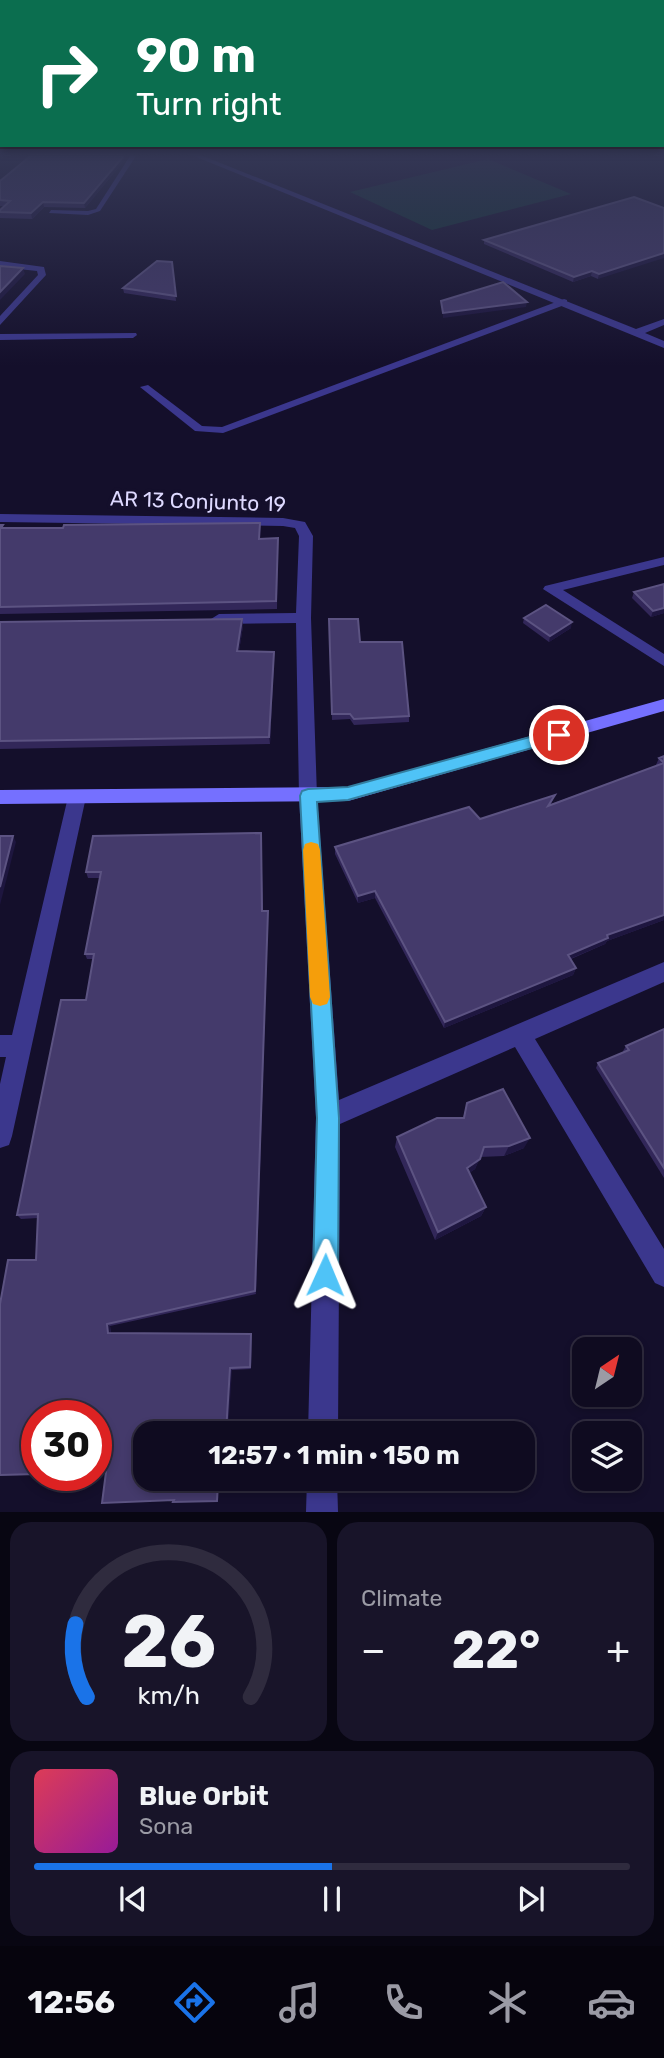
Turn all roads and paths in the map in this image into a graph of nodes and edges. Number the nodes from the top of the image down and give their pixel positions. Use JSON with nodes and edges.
{"nodes":[{"id":1,"x":369,"y":225,"type":"edge"},
{"id":2,"x":0,"y":264,"type":"edge"},
{"id":3,"x":564,"y":302,"type":"junction"},
{"id":4,"x":0,"y":322,"type":"edge"},
{"id":5,"x":664,"y":322,"type":"edge"},
{"id":6,"x":636,"y":333,"type":"junction"},
{"id":7,"x":133,"y":335,"type":"dead end"},
{"id":8,"x":0,"y":337,"type":"edge"},
{"id":9,"x":664,"y":345,"type":"edge"},
{"id":10,"x":145,"y":387,"type":"dead end"},
{"id":11,"x":0,"y":518,"type":"edge"},
{"id":12,"x":664,"y":561,"type":"edge"},
{"id":13,"x":303,"y":618,"type":"junction"},
{"id":14,"x":207,"y":620,"type":"edge"},
{"id":15,"x":664,"y":661,"type":"edge"},
{"id":16,"x":664,"y":705,"type":"edge"},
{"id":17,"x":308,"y":796,"type":"junction"},
{"id":18,"x":0,"y":797,"type":"edge"},
{"id":19,"x":77,"y":797,"type":"junction"},
{"id":20,"x":664,"y":972,"type":"edge"},
{"id":21,"x":520,"y":1034,"type":"junction"},
{"id":22,"x":10,"y":1046,"type":"edge"},
{"id":23,"x":328,"y":1118,"type":"junction"},
{"id":24,"x":0,"y":1136,"type":"edge"},
{"id":25,"x":664,"y":1274,"type":"edge"},
{"id":26,"x":323,"y":1421,"type":"edge"},
{"id":27,"x":322,"y":1491,"type":"edge"},
{"id":28,"x":322,"y":1512,"type":"edge"}],
"edges":[{"from":1,"to":3,"type":"street"},
{"from":2,"to":4,"type":"street"},
{"from":3,"to":6,"type":"street"},
{"from":3,"to":10,"type":"lane"},
{"from":5,"to":6,"type":"street"},
{"from":6,"to":9,"type":"street"},
{"from":7,"to":8,"type":"lane"},
{"from":11,"to":13,"type":"street","name":"AR 13 Conjunto 19"},
{"from":12,"to":15,"type":"street"},
{"from":13,"to":14,"type":"street"},
{"from":13,"to":17,"type":"street"},
{"from":16,"to":17,"type":"street"},
{"from":17,"to":19,"type":"street"},
{"from":17,"to":23,"type":"street"},
{"from":18,"to":19,"type":"street"},
{"from":19,"to":22,"type":"street"},
{"from":20,"to":21,"type":"street"},
{"from":21,"to":23,"type":"street"},
{"from":21,"to":25,"type":"street"},
{"from":22,"to":24,"type":"street"},
{"from":23,"to":26,"type":"street"},
{"from":27,"to":28,"type":"street"}]}
